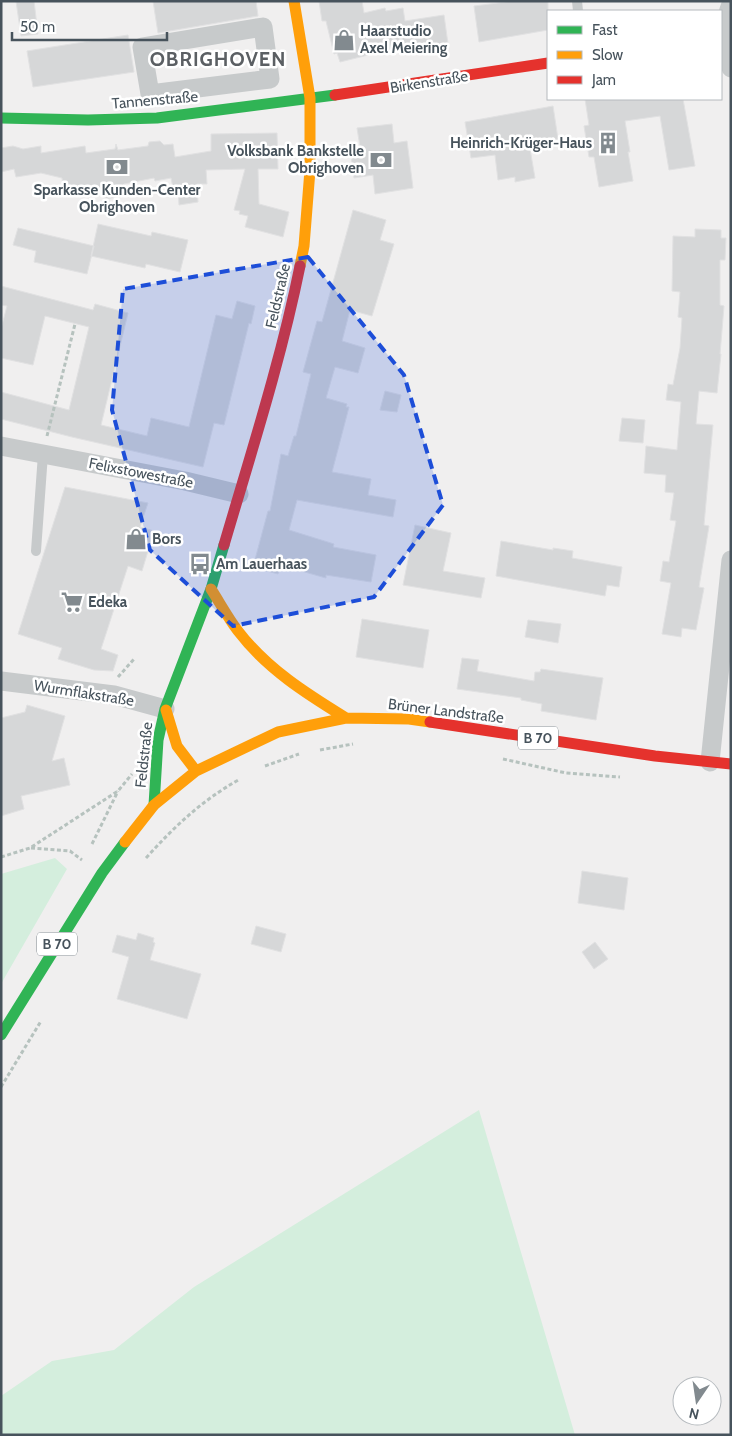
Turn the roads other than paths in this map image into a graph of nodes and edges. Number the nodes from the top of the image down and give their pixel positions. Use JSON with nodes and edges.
{"nodes":[{"id":1,"x":294,"y":1,"type":"edge"},
{"id":2,"x":731,"y":4,"type":"edge"},
{"id":3,"x":723,"y":38,"type":"edge"},
{"id":4,"x":547,"y":63,"type":"edge"},
{"id":5,"x":731,"y":68,"type":"edge"},
{"id":6,"x":270,"y":79,"type":"joint"},
{"id":7,"x":310,"y":98,"type":"junction"},
{"id":8,"x":1,"y":118,"type":"edge"},
{"id":9,"x":1,"y":446,"type":"edge"},
{"id":10,"x":43,"y":454,"type":"junction"},
{"id":11,"x":239,"y":494,"type":"junction"},
{"id":12,"x":36,"y":551,"type":"dead end"},
{"id":13,"x":731,"y":560,"type":"edge"},
{"id":14,"x":211,"y":588,"type":"junction"},
{"id":15,"x":1,"y":680,"type":"edge"},
{"id":16,"x":165,"y":709,"type":"junction"},
{"id":17,"x":346,"y":718,"type":"junction"},
{"id":18,"x":710,"y":762,"type":"junction"},
{"id":19,"x":731,"y":764,"type":"edge"},
{"id":20,"x":196,"y":771,"type":"junction"},
{"id":21,"x":154,"y":805,"type":"junction"},
{"id":22,"x":1,"y":1035,"type":"edge"}],
"edges":[{"from":1,"to":7,"type":"street","name":"Feldstraße"},
{"from":2,"to":3,"type":"street"},
{"from":3,"to":5,"type":"street"},
{"from":4,"to":7,"type":"street","name":"Birkenstraße"},
{"from":6,"to":6,"type":"street"},
{"from":7,"to":8,"type":"street","name":"Tannenstraße"},
{"from":7,"to":11,"type":"street","name":"Feldstraße"},
{"from":9,"to":10,"type":"street","name":"Felixstowestraße"},
{"from":10,"to":11,"type":"street","name":"Felixstowestraße"},
{"from":10,"to":12,"type":"lane"},
{"from":11,"to":14,"type":"street","name":"Feldstraße"},
{"from":13,"to":18,"type":"street"},
{"from":14,"to":16,"type":"street","name":"Feldstraße"},
{"from":14,"to":17,"type":"street"},
{"from":15,"to":16,"type":"street","name":"Wurmflakstraße"},
{"from":16,"to":20,"type":"street","name":"Feldstraße"},
{"from":16,"to":21,"type":"street","name":"Feldstraße"},
{"from":17,"to":18,"type":"street","name":"Brüner Landstraße","number":"B 70"},
{"from":17,"to":20,"type":"street","name":"Brüner Landstraße","number":"B 70"},
{"from":18,"to":19,"type":"street","name":"Brüner Landstraße","number":"B 70"},
{"from":20,"to":21,"type":"street","name":"Brüner Landstraße","number":"B 70"},
{"from":21,"to":22,"type":"street","name":"Brüner Landstraße","number":"B 70"}]}
